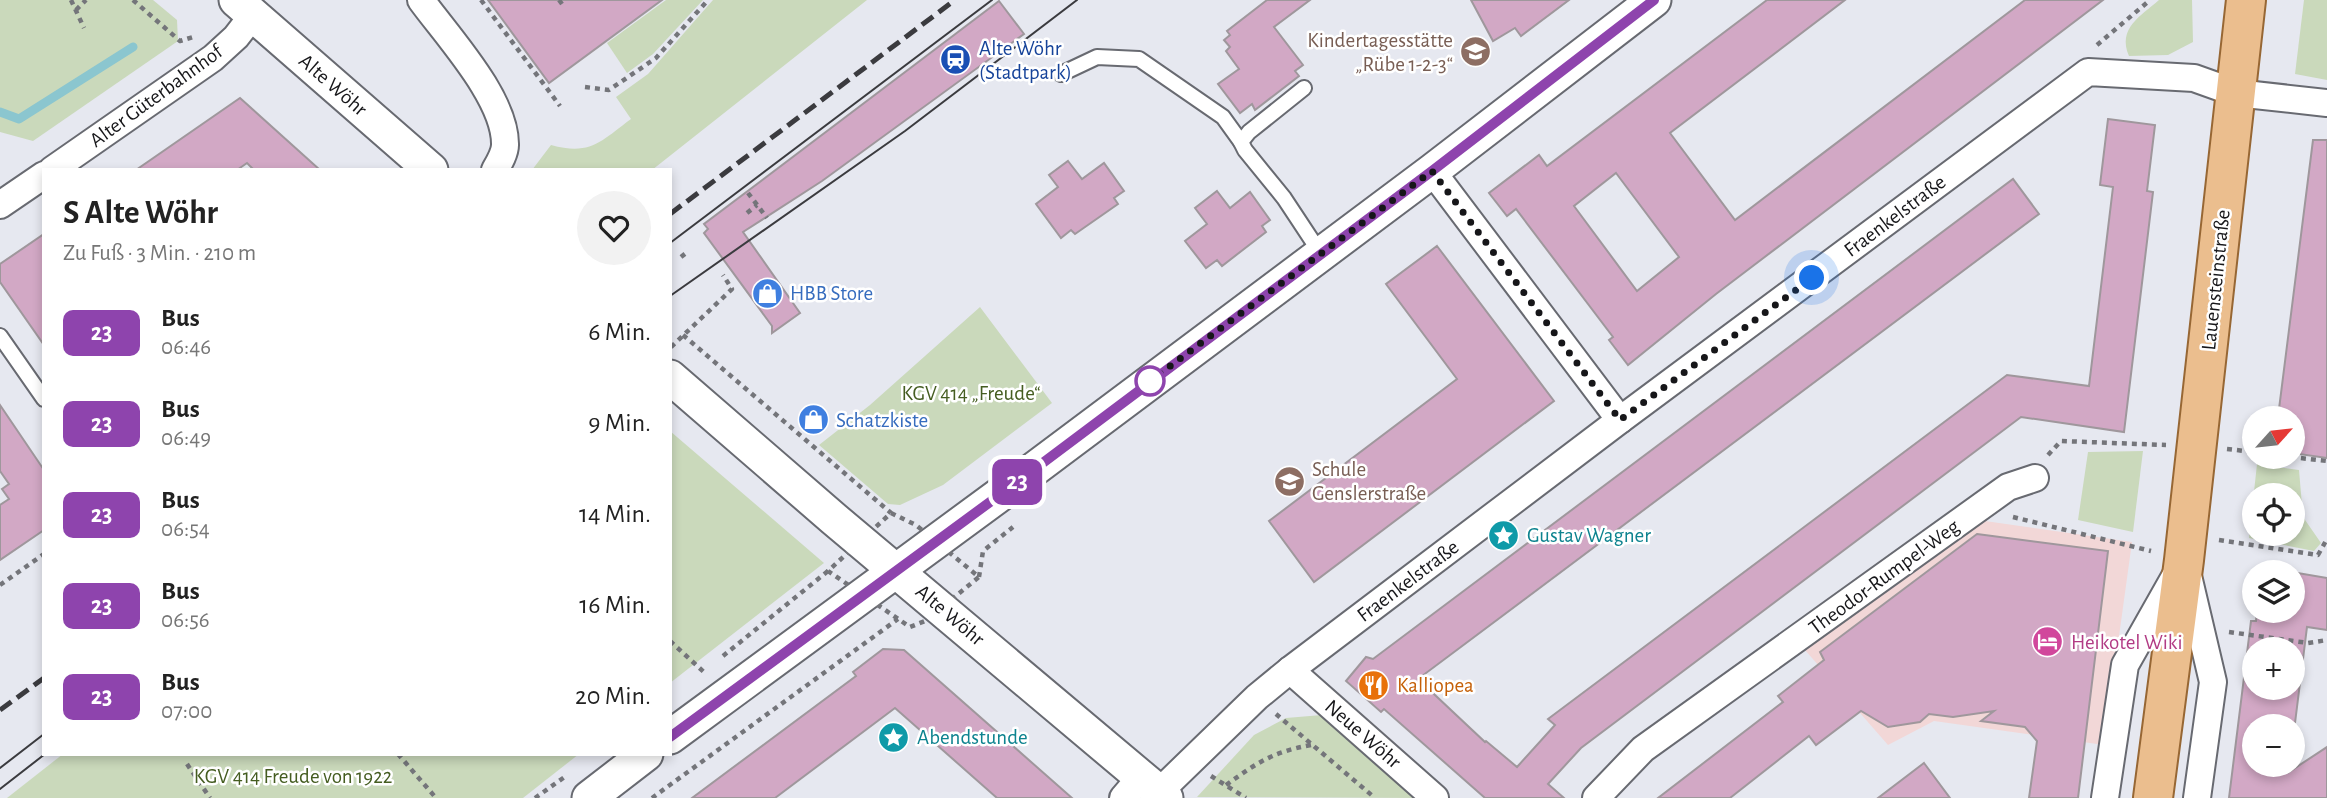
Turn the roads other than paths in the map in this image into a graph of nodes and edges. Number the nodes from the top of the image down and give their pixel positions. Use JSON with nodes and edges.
{"nodes":[{"id":1,"x":421,"y":0,"type":"edge"},
{"id":2,"x":1654,"y":0,"type":"edge"},
{"id":3,"x":2246,"y":0,"type":"edge"},
{"id":4,"x":245,"y":7,"type":"edge"},
{"id":5,"x":1061,"y":74,"type":"dead end"},
{"id":6,"x":1304,"y":88,"type":"dead end"},
{"id":7,"x":2235,"y":93,"type":"junction"},
{"id":8,"x":2327,"y":103,"type":"edge"},
{"id":9,"x":1241,"y":142,"type":"junction"},
{"id":10,"x":54,"y":168,"type":"edge"},
{"id":11,"x":429,"y":168,"type":"edge"},
{"id":12,"x":496,"y":168,"type":"edge"},
{"id":13,"x":1432,"y":171,"type":"junction"},
{"id":14,"x":42,"y":176,"type":"edge"},
{"id":15,"x":0,"y":205,"type":"edge"},
{"id":16,"x":1321,"y":254,"type":"junction"},
{"id":17,"x":0,"y":336,"type":"edge"},
{"id":18,"x":672,"y":379,"type":"edge"},
{"id":19,"x":42,"y":396,"type":"edge"},
{"id":20,"x":1620,"y":420,"type":"junction"},
{"id":21,"x":2035,"y":478,"type":"road end"},
{"id":22,"x":2185,"y":548,"type":"junction"},
{"id":23,"x":897,"y":571,"type":"junction"},
{"id":24,"x":1290,"y":670,"type":"junction"},
{"id":25,"x":672,"y":735,"type":"edge"},
{"id":26,"x":643,"y":756,"type":"edge"},
{"id":27,"x":1147,"y":791,"type":"edge"},
{"id":28,"x":589,"y":798,"type":"edge"},
{"id":29,"x":1435,"y":798,"type":"edge"},
{"id":30,"x":1596,"y":798,"type":"edge"},
{"id":31,"x":2105,"y":798,"type":"edge"},
{"id":32,"x":2153,"y":798,"type":"edge"},
{"id":33,"x":2197,"y":798,"type":"edge"}],
"edges":[{"from":1,"to":12,"type":"street"},
{"from":2,"to":13,"type":"street"},
{"from":3,"to":7,"type":"main road","name":"Lauensteinstraße"},
{"from":4,"to":10,"type":"street","name":"Alter Güterbahnhof"},
{"from":4,"to":11,"type":"street","name":"Alte Wöhr"},
{"from":5,"to":9,"type":"lane"},
{"from":6,"to":9,"type":"lane"},
{"from":7,"to":8,"type":"street"},
{"from":7,"to":20,"type":"street","name":"Fraenkelstraße"},
{"from":7,"to":22,"type":"main road","name":"Lauensteinstraße"},
{"from":9,"to":16,"type":"lane"},
{"from":13,"to":16,"type":"street"},
{"from":13,"to":20,"type":"street"},
{"from":14,"to":15,"type":"street"},
{"from":16,"to":23,"type":"street"},
{"from":17,"to":19,"type":"lane"},
{"from":18,"to":23,"type":"street","name":"Alte Wöhr"},
{"from":20,"to":24,"type":"street","name":"Fraenkelstraße"},
{"from":21,"to":30,"type":"street","name":"Theodor-Rumpel-Weg"},
{"from":22,"to":31,"type":"street","name":"Lauensteinstraße"},
{"from":22,"to":32,"type":"main road","name":"Lauensteinstraße"},
{"from":22,"to":33,"type":"street","name":"Lauensteinstraße"},
{"from":23,"to":25,"type":"street"},
{"from":23,"to":27,"type":"street","name":"Alte Wöhr"},
{"from":24,"to":27,"type":"street","name":"Fraenkelstraße"},
{"from":24,"to":29,"type":"street","name":"Neue Wöhr"},
{"from":26,"to":28,"type":"street"}]}
